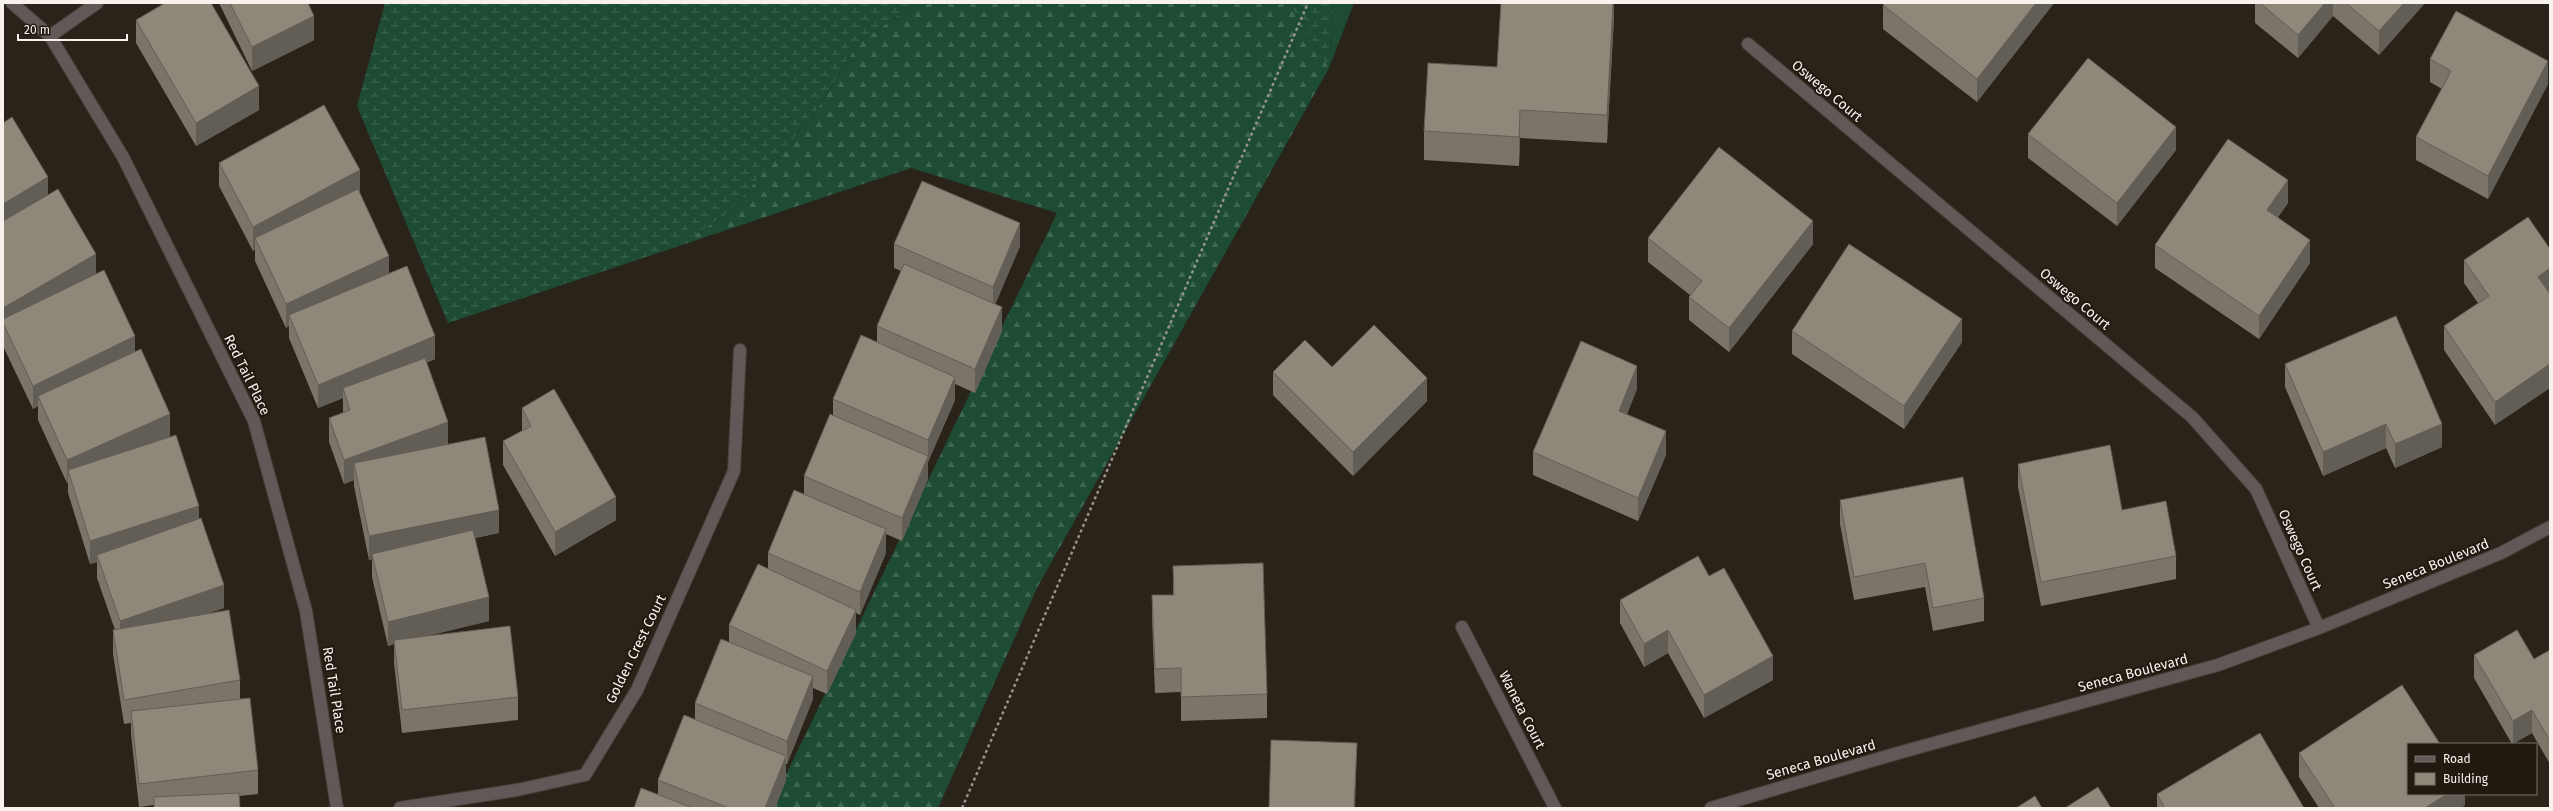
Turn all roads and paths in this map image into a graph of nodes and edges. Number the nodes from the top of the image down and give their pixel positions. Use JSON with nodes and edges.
{"nodes":[{"id":1,"x":12,"y":3,"type":"edge"},
{"id":2,"x":97,"y":3,"type":"edge"},
{"id":3,"x":1308,"y":3,"type":"edge"},
{"id":4,"x":50,"y":36,"type":"junction"},
{"id":5,"x":1748,"y":44,"type":"dead end"},
{"id":6,"x":740,"y":350,"type":"dead end"},
{"id":7,"x":2550,"y":527,"type":"edge"},
{"id":8,"x":1462,"y":626,"type":"dead end"},
{"id":9,"x":2319,"y":628,"type":"junction"},
{"id":10,"x":337,"y":808,"type":"edge"},
{"id":11,"x":400,"y":808,"type":"edge"},
{"id":12,"x":962,"y":808,"type":"edge"},
{"id":13,"x":1555,"y":808,"type":"edge"},
{"id":14,"x":1711,"y":808,"type":"edge"}],
"edges":[{"from":1,"to":4,"type":"street","name":"Red Tail Place"},
{"from":2,"to":4,"type":"street"},
{"from":3,"to":12,"type":"path"},
{"from":4,"to":10,"type":"street","name":"Red Tail Place"},
{"from":5,"to":9,"type":"street","name":"Oswego Court"},
{"from":6,"to":11,"type":"street","name":"Golden Crest Court"},
{"from":7,"to":9,"type":"street","name":"Seneca Boulevard"},
{"from":8,"to":13,"type":"street","name":"Waneta Court"},
{"from":9,"to":14,"type":"street","name":"Seneca Boulevard"}]}
